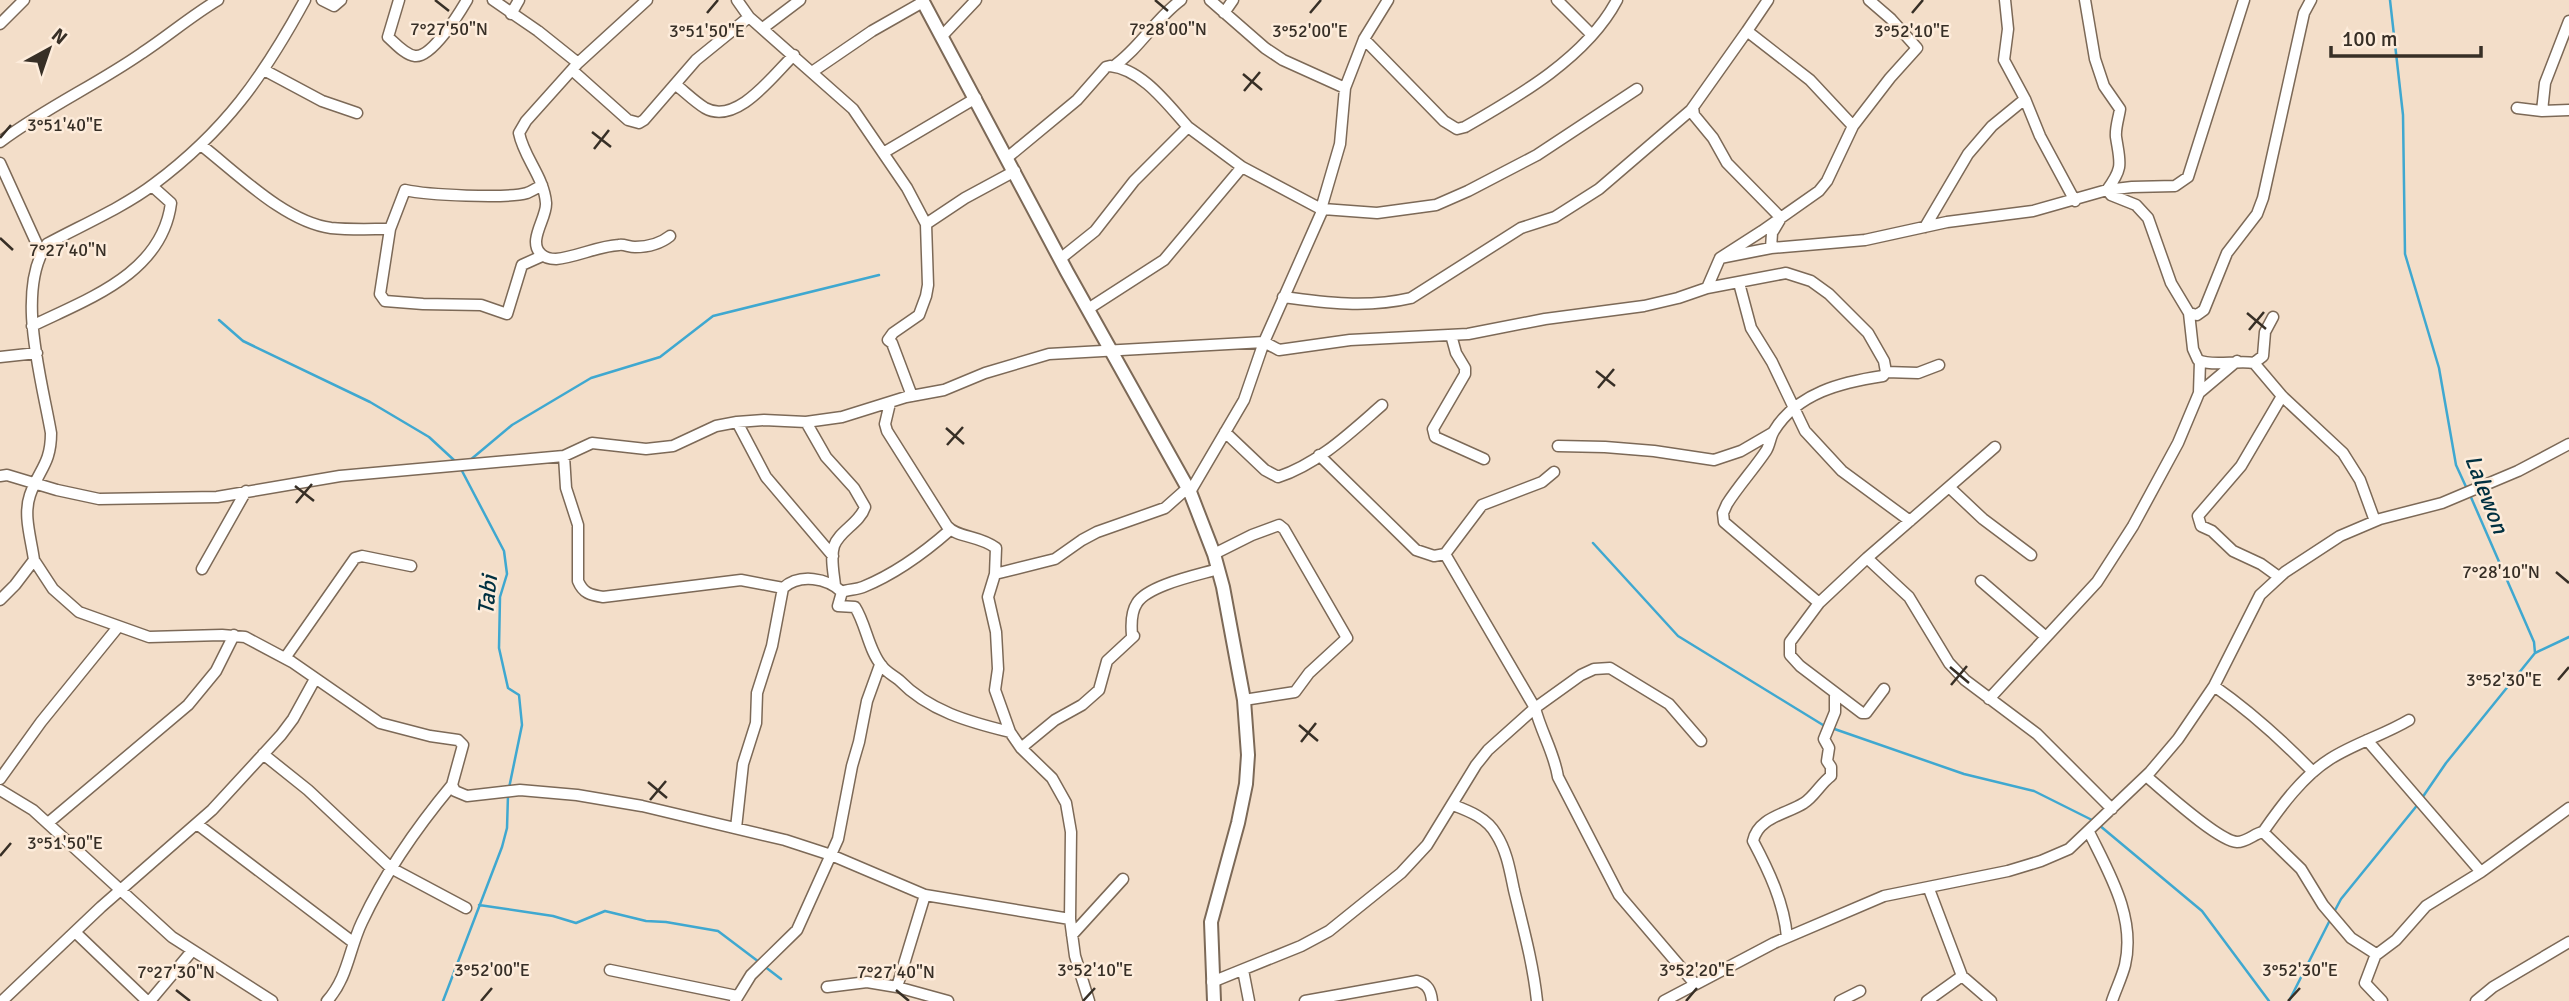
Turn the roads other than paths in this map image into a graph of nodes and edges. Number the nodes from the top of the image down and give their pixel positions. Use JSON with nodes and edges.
{"nodes":[{"id":1,"x":24,"y":0,"type":"edge"},
{"id":2,"x":218,"y":0,"type":"edge"},
{"id":3,"x":305,"y":0,"type":"edge"},
{"id":4,"x":322,"y":0,"type":"edge"},
{"id":5,"x":341,"y":0,"type":"edge"},
{"id":6,"x":399,"y":0,"type":"edge"},
{"id":7,"x":467,"y":0,"type":"edge"},
{"id":8,"x":492,"y":0,"type":"edge"},
{"id":9,"x":519,"y":0,"type":"edge"},
{"id":10,"x":647,"y":0,"type":"edge"},
{"id":11,"x":737,"y":0,"type":"edge"},
{"id":12,"x":800,"y":0,"type":"edge"},
{"id":13,"x":976,"y":0,"type":"edge"},
{"id":14,"x":1181,"y":0,"type":"edge"},
{"id":15,"x":1210,"y":0,"type":"edge"},
{"id":16,"x":1233,"y":0,"type":"edge"},
{"id":17,"x":1388,"y":0,"type":"edge"},
{"id":18,"x":1557,"y":0,"type":"edge"},
{"id":19,"x":1617,"y":0,"type":"edge"},
{"id":20,"x":1768,"y":0,"type":"edge"},
{"id":21,"x":1869,"y":0,"type":"edge"},
{"id":22,"x":2005,"y":0,"type":"edge"},
{"id":23,"x":2085,"y":0,"type":"edge"},
{"id":24,"x":2244,"y":0,"type":"edge"},
{"id":25,"x":2311,"y":0,"type":"edge"},
{"id":26,"x":923,"y":1,"type":"edge"},
{"id":27,"x":1224,"y":13,"type":"junction"},
{"id":28,"x":511,"y":14,"type":"junction"},
{"id":29,"x":749,"y":17,"type":"junction"},
{"id":30,"x":2569,"y":21,"type":"edge"},
{"id":31,"x":0,"y":24,"type":"edge"},
{"id":32,"x":763,"y":28,"type":"junction"},
{"id":33,"x":1747,"y":31,"type":"junction"},
{"id":34,"x":942,"y":36,"type":"junction"},
{"id":35,"x":1592,"y":36,"type":"junction"},
{"id":36,"x":1364,"y":39,"type":"junction"},
{"id":37,"x":794,"y":55,"type":"junction"},
{"id":38,"x":575,"y":66,"type":"junction"},
{"id":39,"x":1114,"y":66,"type":"junction"},
{"id":40,"x":264,"y":70,"type":"junction"},
{"id":41,"x":812,"y":72,"type":"junction"},
{"id":42,"x":675,"y":84,"type":"junction"},
{"id":43,"x":1346,"y":88,"type":"junction"},
{"id":44,"x":1637,"y":89,"type":"dead end"},
{"id":45,"x":976,"y":98,"type":"junction"},
{"id":46,"x":2025,"y":99,"type":"junction"},
{"id":47,"x":1693,"y":107,"type":"junction"},
{"id":48,"x":2517,"y":108,"type":"dead end"},
{"id":49,"x":2569,"y":110,"type":"edge"},
{"id":50,"x":2542,"y":111,"type":"junction"},
{"id":51,"x":357,"y":113,"type":"dead end"},
{"id":52,"x":1853,"y":126,"type":"junction"},
{"id":53,"x":1188,"y":127,"type":"junction"},
{"id":54,"x":0,"y":142,"type":"edge"},
{"id":55,"x":201,"y":145,"type":"junction"},
{"id":56,"x":883,"y":153,"type":"junction"},
{"id":57,"x":1008,"y":157,"type":"junction"},
{"id":58,"x":0,"y":163,"type":"edge"},
{"id":59,"x":1242,"y":167,"type":"junction"},
{"id":60,"x":1015,"y":171,"type":"junction"},
{"id":61,"x":542,"y":185,"type":"junction"},
{"id":62,"x":152,"y":186,"type":"junction"},
{"id":63,"x":2107,"y":190,"type":"junction"},
{"id":64,"x":2075,"y":201,"type":"junction"},
{"id":65,"x":1322,"y":209,"type":"junction"},
{"id":66,"x":1781,"y":218,"type":"junction"},
{"id":67,"x":926,"y":224,"type":"junction"},
{"id":68,"x":1924,"y":227,"type":"junction"},
{"id":69,"x":390,"y":229,"type":"junction"},
{"id":70,"x":670,"y":236,"type":"dead end"},
{"id":71,"x":1771,"y":248,"type":"junction"},
{"id":72,"x":41,"y":253,"type":"junction"},
{"id":73,"x":542,"y":256,"type":"junction"},
{"id":74,"x":1720,"y":258,"type":"junction"},
{"id":75,"x":1060,"y":259,"type":"junction"},
{"id":76,"x":1739,"y":283,"type":"junction"},
{"id":77,"x":1707,"y":288,"type":"junction"},
{"id":78,"x":1283,"y":297,"type":"junction"},
{"id":79,"x":1088,"y":309,"type":"junction"},
{"id":80,"x":2189,"y":313,"type":"junction"},
{"id":81,"x":2273,"y":317,"type":"dead end"},
{"id":82,"x":32,"y":326,"type":"junction"},
{"id":83,"x":1451,"y":335,"type":"junction"},
{"id":84,"x":1264,"y":342,"type":"junction"},
{"id":85,"x":1110,"y":349,"type":"junction"},
{"id":86,"x":37,"y":353,"type":"junction"},
{"id":87,"x":0,"y":357,"type":"edge"},
{"id":88,"x":2237,"y":360,"type":"junction"},
{"id":89,"x":2200,"y":362,"type":"junction"},
{"id":90,"x":2254,"y":363,"type":"junction"},
{"id":91,"x":1939,"y":365,"type":"dead end"},
{"id":92,"x":1886,"y":372,"type":"junction"},
{"id":93,"x":2199,"y":393,"type":"junction"},
{"id":94,"x":912,"y":396,"type":"junction"},
{"id":95,"x":2282,"y":396,"type":"junction"},
{"id":96,"x":890,"y":403,"type":"junction"},
{"id":97,"x":1382,"y":405,"type":"dead end"},
{"id":98,"x":1794,"y":409,"type":"junction"},
{"id":99,"x":737,"y":422,"type":"junction"},
{"id":100,"x":806,"y":422,"type":"junction"},
{"id":101,"x":1225,"y":432,"type":"junction"},
{"id":102,"x":1772,"y":433,"type":"junction"},
{"id":103,"x":2569,"y":444,"type":"edge"},
{"id":104,"x":1558,"y":446,"type":"dead end"},
{"id":105,"x":1995,"y":447,"type":"dead end"},
{"id":106,"x":1319,"y":455,"type":"junction"},
{"id":107,"x":564,"y":456,"type":"junction"},
{"id":108,"x":1484,"y":459,"type":"dead end"},
{"id":109,"x":1554,"y":472,"type":"dead end"},
{"id":110,"x":0,"y":476,"type":"edge"},
{"id":111,"x":36,"y":484,"type":"junction"},
{"id":112,"x":1949,"y":487,"type":"junction"},
{"id":113,"x":246,"y":491,"type":"junction"},
{"id":114,"x":1190,"y":492,"type":"junction"},
{"id":115,"x":1910,"y":521,"type":"junction"},
{"id":116,"x":2375,"y":521,"type":"junction"},
{"id":117,"x":950,"y":530,"type":"junction"},
{"id":118,"x":1214,"y":554,"type":"junction"},
{"id":119,"x":1444,"y":555,"type":"junction"},
{"id":120,"x":2031,"y":555,"type":"dead end"},
{"id":121,"x":833,"y":556,"type":"junction"},
{"id":122,"x":1867,"y":558,"type":"junction"},
{"id":123,"x":34,"y":560,"type":"junction"},
{"id":124,"x":411,"y":566,"type":"dead end"},
{"id":125,"x":202,"y":569,"type":"dead end"},
{"id":126,"x":1218,"y":569,"type":"junction"},
{"id":127,"x":995,"y":574,"type":"junction"},
{"id":128,"x":2279,"y":577,"type":"junction"},
{"id":129,"x":1980,"y":580,"type":"dead end"},
{"id":130,"x":783,"y":588,"type":"junction"},
{"id":131,"x":839,"y":589,"type":"junction"},
{"id":132,"x":0,"y":600,"type":"edge"},
{"id":133,"x":1819,"y":603,"type":"junction"},
{"id":134,"x":118,"y":627,"type":"junction"},
{"id":135,"x":234,"y":635,"type":"junction"},
{"id":136,"x":2046,"y":637,"type":"junction"},
{"id":137,"x":285,"y":658,"type":"junction"},
{"id":138,"x":880,"y":665,"type":"junction"},
{"id":139,"x":315,"y":679,"type":"junction"},
{"id":140,"x":2214,"y":686,"type":"junction"},
{"id":141,"x":1884,"y":690,"type":"dead end"},
{"id":142,"x":1835,"y":694,"type":"junction"},
{"id":143,"x":1989,"y":699,"type":"junction"},
{"id":144,"x":1244,"y":700,"type":"junction"},
{"id":145,"x":1535,"y":708,"type":"junction"},
{"id":146,"x":1853,"y":708,"type":"junction"},
{"id":147,"x":1836,"y":712,"type":"junction"},
{"id":148,"x":2409,"y":720,"type":"dead end"},
{"id":149,"x":1010,"y":732,"type":"junction"},
{"id":150,"x":2367,"y":740,"type":"junction"},
{"id":151,"x":1701,"y":741,"type":"dead end"},
{"id":152,"x":1021,"y":748,"type":"junction"},
{"id":153,"x":263,"y":754,"type":"junction"},
{"id":154,"x":2313,"y":772,"type":"junction"},
{"id":155,"x":2146,"y":776,"type":"junction"},
{"id":156,"x":0,"y":779,"type":"edge"},
{"id":157,"x":452,"y":785,"type":"junction"},
{"id":158,"x":0,"y":790,"type":"edge"},
{"id":159,"x":1453,"y":805,"type":"junction"},
{"id":160,"x":2569,"y":808,"type":"edge"},
{"id":161,"x":2112,"y":809,"type":"junction"},
{"id":162,"x":48,"y":823,"type":"junction"},
{"id":163,"x":197,"y":824,"type":"junction"},
{"id":164,"x":736,"y":828,"type":"junction"},
{"id":165,"x":2089,"y":832,"type":"junction"},
{"id":166,"x":2263,"y":832,"type":"junction"},
{"id":167,"x":831,"y":855,"type":"junction"},
{"id":168,"x":391,"y":868,"type":"junction"},
{"id":169,"x":2481,"y":872,"type":"junction"},
{"id":170,"x":1123,"y":879,"type":"dead end"},
{"id":171,"x":1929,"y":889,"type":"junction"},
{"id":172,"x":120,"y":890,"type":"junction"},
{"id":173,"x":925,"y":895,"type":"junction"},
{"id":174,"x":466,"y":908,"type":"dead end"},
{"id":175,"x":1070,"y":919,"type":"junction"},
{"id":176,"x":75,"y":932,"type":"junction"},
{"id":177,"x":1072,"y":935,"type":"junction"},
{"id":178,"x":1787,"y":937,"type":"junction"},
{"id":179,"x":2569,"y":942,"type":"edge"},
{"id":180,"x":354,"y":943,"type":"junction"},
{"id":181,"x":192,"y":951,"type":"junction"},
{"id":182,"x":2376,"y":956,"type":"junction"},
{"id":183,"x":610,"y":970,"type":"dead end"},
{"id":184,"x":1243,"y":970,"type":"junction"},
{"id":185,"x":1962,"y":976,"type":"junction"},
{"id":186,"x":1212,"y":982,"type":"junction"},
{"id":187,"x":1695,"y":984,"type":"junction"},
{"id":188,"x":827,"y":987,"type":"dead end"},
{"id":189,"x":897,"y":987,"type":"junction"},
{"id":190,"x":1860,"y":991,"type":"dead end"},
{"id":191,"x":8,"y":999,"type":"edge"},
{"id":192,"x":736,"y":999,"type":"edge"},
{"id":193,"x":148,"y":1001,"type":"edge"},
{"id":194,"x":272,"y":1001,"type":"edge"},
{"id":195,"x":327,"y":1001,"type":"edge"},
{"id":196,"x":948,"y":1001,"type":"edge"},
{"id":197,"x":1089,"y":1001,"type":"edge"},
{"id":198,"x":1214,"y":1001,"type":"edge"},
{"id":199,"x":1249,"y":1001,"type":"edge"},
{"id":200,"x":1305,"y":1001,"type":"edge"},
{"id":201,"x":1432,"y":1001,"type":"edge"},
{"id":202,"x":1536,"y":1001,"type":"edge"},
{"id":203,"x":1664,"y":1001,"type":"edge"},
{"id":204,"x":1840,"y":1001,"type":"edge"},
{"id":205,"x":1927,"y":1001,"type":"edge"},
{"id":206,"x":1991,"y":1001,"type":"edge"},
{"id":207,"x":2112,"y":1001,"type":"edge"},
{"id":208,"x":2382,"y":1001,"type":"edge"},
{"id":209,"x":2476,"y":1001,"type":"edge"}],
"edges":[{"from":1,"to":31,"type":"street"},
{"from":2,"to":54,"type":"street"},
{"from":3,"to":40,"type":"street"},
{"from":4,"to":5,"type":"street"},
{"from":6,"to":7,"type":"street"},
{"from":8,"to":28,"type":"street"},
{"from":9,"to":28,"type":"street"},
{"from":10,"to":38,"type":"street"},
{"from":11,"to":29,"type":"street"},
{"from":12,"to":32,"type":"street"},
{"from":13,"to":34,"type":"street"},
{"from":14,"to":39,"type":"street"},
{"from":15,"to":27,"type":"street"},
{"from":16,"to":27,"type":"street"},
{"from":17,"to":36,"type":"street"},
{"from":18,"to":35,"type":"street"},
{"from":19,"to":35,"type":"street"},
{"from":20,"to":33,"type":"street"},
{"from":21,"to":52,"type":"street"},
{"from":22,"to":46,"type":"street"},
{"from":23,"to":63,"type":"street"},
{"from":24,"to":63,"type":"street"},
{"from":25,"to":80,"type":"street"},
{"from":26,"to":34,"type":"street"},
{"from":26,"to":41,"type":"street"},
{"from":27,"to":43,"type":"street"},
{"from":28,"to":38,"type":"street"},
{"from":29,"to":32,"type":"street"},
{"from":29,"to":42,"type":"street"},
{"from":30,"to":50,"type":"street"},
{"from":32,"to":37,"type":"street"},
{"from":33,"to":47,"type":"street"},
{"from":33,"to":52,"type":"street"},
{"from":34,"to":45,"type":"street"},
{"from":35,"to":36,"type":"street"},
{"from":36,"to":43,"type":"street"},
{"from":37,"to":41,"type":"street"},
{"from":37,"to":42,"type":"street"},
{"from":38,"to":42,"type":"street"},
{"from":38,"to":61,"type":"street"},
{"from":39,"to":53,"type":"street"},
{"from":39,"to":57,"type":"street"},
{"from":40,"to":51,"type":"street"},
{"from":40,"to":55,"type":"street"},
{"from":41,"to":56,"type":"street"},
{"from":43,"to":65,"type":"street"},
{"from":44,"to":65,"type":"street"},
{"from":45,"to":56,"type":"street"},
{"from":45,"to":57,"type":"street"},
{"from":46,"to":64,"type":"street"},
{"from":46,"to":68,"type":"street"},
{"from":47,"to":66,"type":"street"},
{"from":47,"to":78,"type":"street"},
{"from":48,"to":50,"type":"street"},
{"from":49,"to":50,"type":"street"},
{"from":52,"to":66,"type":"street"},
{"from":53,"to":59,"type":"street"},
{"from":53,"to":75,"type":"street"},
{"from":55,"to":62,"type":"street"},
{"from":55,"to":69,"type":"street"},
{"from":56,"to":67,"type":"street"},
{"from":57,"to":60,"type":"street"},
{"from":58,"to":72,"type":"street"},
{"from":59,"to":65,"type":"street"},
{"from":59,"to":79,"type":"street"},
{"from":60,"to":67,"type":"street"},
{"from":60,"to":75,"type":"street"},
{"from":61,"to":69,"type":"street"},
{"from":61,"to":73,"type":"street"},
{"from":62,"to":72,"type":"street"},
{"from":62,"to":82,"type":"street"},
{"from":63,"to":64,"type":"street"},
{"from":63,"to":80,"type":"street"},
{"from":64,"to":68,"type":"street"},
{"from":65,"to":78,"type":"street"},
{"from":66,"to":71,"type":"street"},
{"from":66,"to":74,"type":"street"},
{"from":67,"to":94,"type":"street"},
{"from":68,"to":71,"type":"street"},
{"from":69,"to":73,"type":"street"},
{"from":70,"to":73,"type":"street"},
{"from":71,"to":74,"type":"street"},
{"from":72,"to":82,"type":"street"},
{"from":74,"to":77,"type":"street"},
{"from":75,"to":79,"type":"street"},
{"from":76,"to":77,"type":"street"},
{"from":76,"to":92,"type":"street"},
{"from":76,"to":98,"type":"street"},
{"from":77,"to":83,"type":"street"},
{"from":78,"to":84,"type":"street"},
{"from":79,"to":85,"type":"street"},
{"from":80,"to":89,"type":"street"},
{"from":81,"to":90,"type":"street"},
{"from":82,"to":86,"type":"street"},
{"from":83,"to":84,"type":"street"},
{"from":83,"to":108,"type":"street"},
{"from":84,"to":85,"type":"street"},
{"from":84,"to":101,"type":"street"},
{"from":85,"to":94,"type":"street"},
{"from":85,"to":114,"type":"street"},
{"from":86,"to":87,"type":"street"},
{"from":86,"to":111,"type":"street"},
{"from":88,"to":89,"type":"street"},
{"from":88,"to":90,"type":"street"},
{"from":88,"to":93,"type":"street"},
{"from":89,"to":93,"type":"street"},
{"from":90,"to":95,"type":"street"},
{"from":91,"to":92,"type":"street"},
{"from":92,"to":98,"type":"street"},
{"from":93,"to":136,"type":"street"},
{"from":94,"to":96,"type":"street"},
{"from":95,"to":116,"type":"street"},
{"from":95,"to":128,"type":"street"},
{"from":96,"to":100,"type":"street"},
{"from":96,"to":117,"type":"street"},
{"from":97,"to":106,"type":"street"},
{"from":98,"to":102,"type":"street"},
{"from":98,"to":115,"type":"street"},
{"from":99,"to":100,"type":"street"},
{"from":99,"to":107,"type":"street"},
{"from":99,"to":121,"type":"street"},
{"from":100,"to":121,"type":"street"},
{"from":101,"to":106,"type":"street"},
{"from":101,"to":114,"type":"street"},
{"from":102,"to":104,"type":"street"},
{"from":102,"to":133,"type":"street"},
{"from":103,"to":116,"type":"street"},
{"from":105,"to":112,"type":"street"},
{"from":106,"to":119,"type":"street"},
{"from":107,"to":113,"type":"street"},
{"from":107,"to":130,"type":"street"},
{"from":109,"to":119,"type":"street"},
{"from":110,"to":111,"type":"street"},
{"from":111,"to":113,"type":"street"},
{"from":111,"to":123,"type":"street"},
{"from":112,"to":115,"type":"street"},
{"from":112,"to":120,"type":"street"},
{"from":113,"to":125,"type":"street"},
{"from":114,"to":118,"type":"street"},
{"from":114,"to":127,"type":"street"},
{"from":115,"to":122,"type":"street"},
{"from":116,"to":128,"type":"street"},
{"from":117,"to":127,"type":"street"},
{"from":117,"to":131,"type":"street"},
{"from":118,"to":126,"type":"street"},
{"from":118,"to":144,"type":"street"},
{"from":119,"to":145,"type":"street"},
{"from":121,"to":131,"type":"street"},
{"from":122,"to":133,"type":"street"},
{"from":122,"to":143,"type":"street"},
{"from":123,"to":132,"type":"street"},
{"from":123,"to":134,"type":"street"},
{"from":124,"to":137,"type":"street"},
{"from":126,"to":144,"type":"street"},
{"from":126,"to":152,"type":"street"},
{"from":127,"to":149,"type":"street"},
{"from":128,"to":140,"type":"street"},
{"from":129,"to":136,"type":"street"},
{"from":130,"to":131,"type":"street"},
{"from":130,"to":164,"type":"street"},
{"from":131,"to":138,"type":"street"},
{"from":133,"to":142,"type":"street"},
{"from":134,"to":135,"type":"street"},
{"from":134,"to":156,"type":"street"},
{"from":135,"to":137,"type":"street"},
{"from":135,"to":162,"type":"street"},
{"from":136,"to":143,"type":"street"},
{"from":137,"to":139,"type":"street"},
{"from":138,"to":149,"type":"street"},
{"from":138,"to":167,"type":"street"},
{"from":139,"to":153,"type":"street"},
{"from":139,"to":157,"type":"street"},
{"from":140,"to":154,"type":"street"},
{"from":140,"to":155,"type":"street"},
{"from":141,"to":146,"type":"street"},
{"from":142,"to":146,"type":"street"},
{"from":142,"to":147,"type":"street"},
{"from":143,"to":161,"type":"street"},
{"from":144,"to":186,"type":"street"},
{"from":145,"to":151,"type":"street"},
{"from":145,"to":159,"type":"street"},
{"from":145,"to":187,"type":"street"},
{"from":146,"to":147,"type":"street"},
{"from":147,"to":178,"type":"street"},
{"from":148,"to":150,"type":"street"},
{"from":149,"to":152,"type":"street"},
{"from":150,"to":154,"type":"street"},
{"from":150,"to":169,"type":"street"},
{"from":152,"to":175,"type":"street"},
{"from":153,"to":163,"type":"street"},
{"from":153,"to":168,"type":"street"},
{"from":154,"to":166,"type":"street"},
{"from":155,"to":161,"type":"street"},
{"from":155,"to":166,"type":"street"},
{"from":157,"to":164,"type":"street"},
{"from":157,"to":168,"type":"street"},
{"from":158,"to":162,"type":"street"},
{"from":159,"to":184,"type":"street"},
{"from":159,"to":202,"type":"street"},
{"from":160,"to":169,"type":"street"},
{"from":161,"to":165,"type":"street"},
{"from":162,"to":172,"type":"street"},
{"from":163,"to":172,"type":"street"},
{"from":163,"to":180,"type":"street"},
{"from":164,"to":167,"type":"street"},
{"from":165,"to":171,"type":"street"},
{"from":165,"to":207,"type":"street"},
{"from":166,"to":182,"type":"street"},
{"from":167,"to":173,"type":"street"},
{"from":167,"to":192,"type":"street"},
{"from":168,"to":174,"type":"street"},
{"from":168,"to":180,"type":"street"},
{"from":169,"to":182,"type":"street"},
{"from":170,"to":177,"type":"street"},
{"from":171,"to":178,"type":"street"},
{"from":171,"to":185,"type":"street"},
{"from":172,"to":176,"type":"street"},
{"from":172,"to":181,"type":"street"},
{"from":173,"to":175,"type":"street"},
{"from":173,"to":189,"type":"street"},
{"from":175,"to":177,"type":"street"},
{"from":176,"to":191,"type":"street"},
{"from":176,"to":193,"type":"street"},
{"from":177,"to":197,"type":"street"},
{"from":178,"to":187,"type":"street"},
{"from":179,"to":209,"type":"street"},
{"from":180,"to":195,"type":"street"},
{"from":181,"to":193,"type":"street"},
{"from":181,"to":194,"type":"street"},
{"from":182,"to":208,"type":"street"},
{"from":183,"to":192,"type":"street"},
{"from":184,"to":186,"type":"street"},
{"from":184,"to":199,"type":"street"},
{"from":185,"to":205,"type":"street"},
{"from":185,"to":206,"type":"street"},
{"from":186,"to":198,"type":"street"},
{"from":187,"to":203,"type":"street"},
{"from":188,"to":189,"type":"street"},
{"from":189,"to":196,"type":"street"},
{"from":190,"to":204,"type":"street"},
{"from":200,"to":201,"type":"street"}]}
